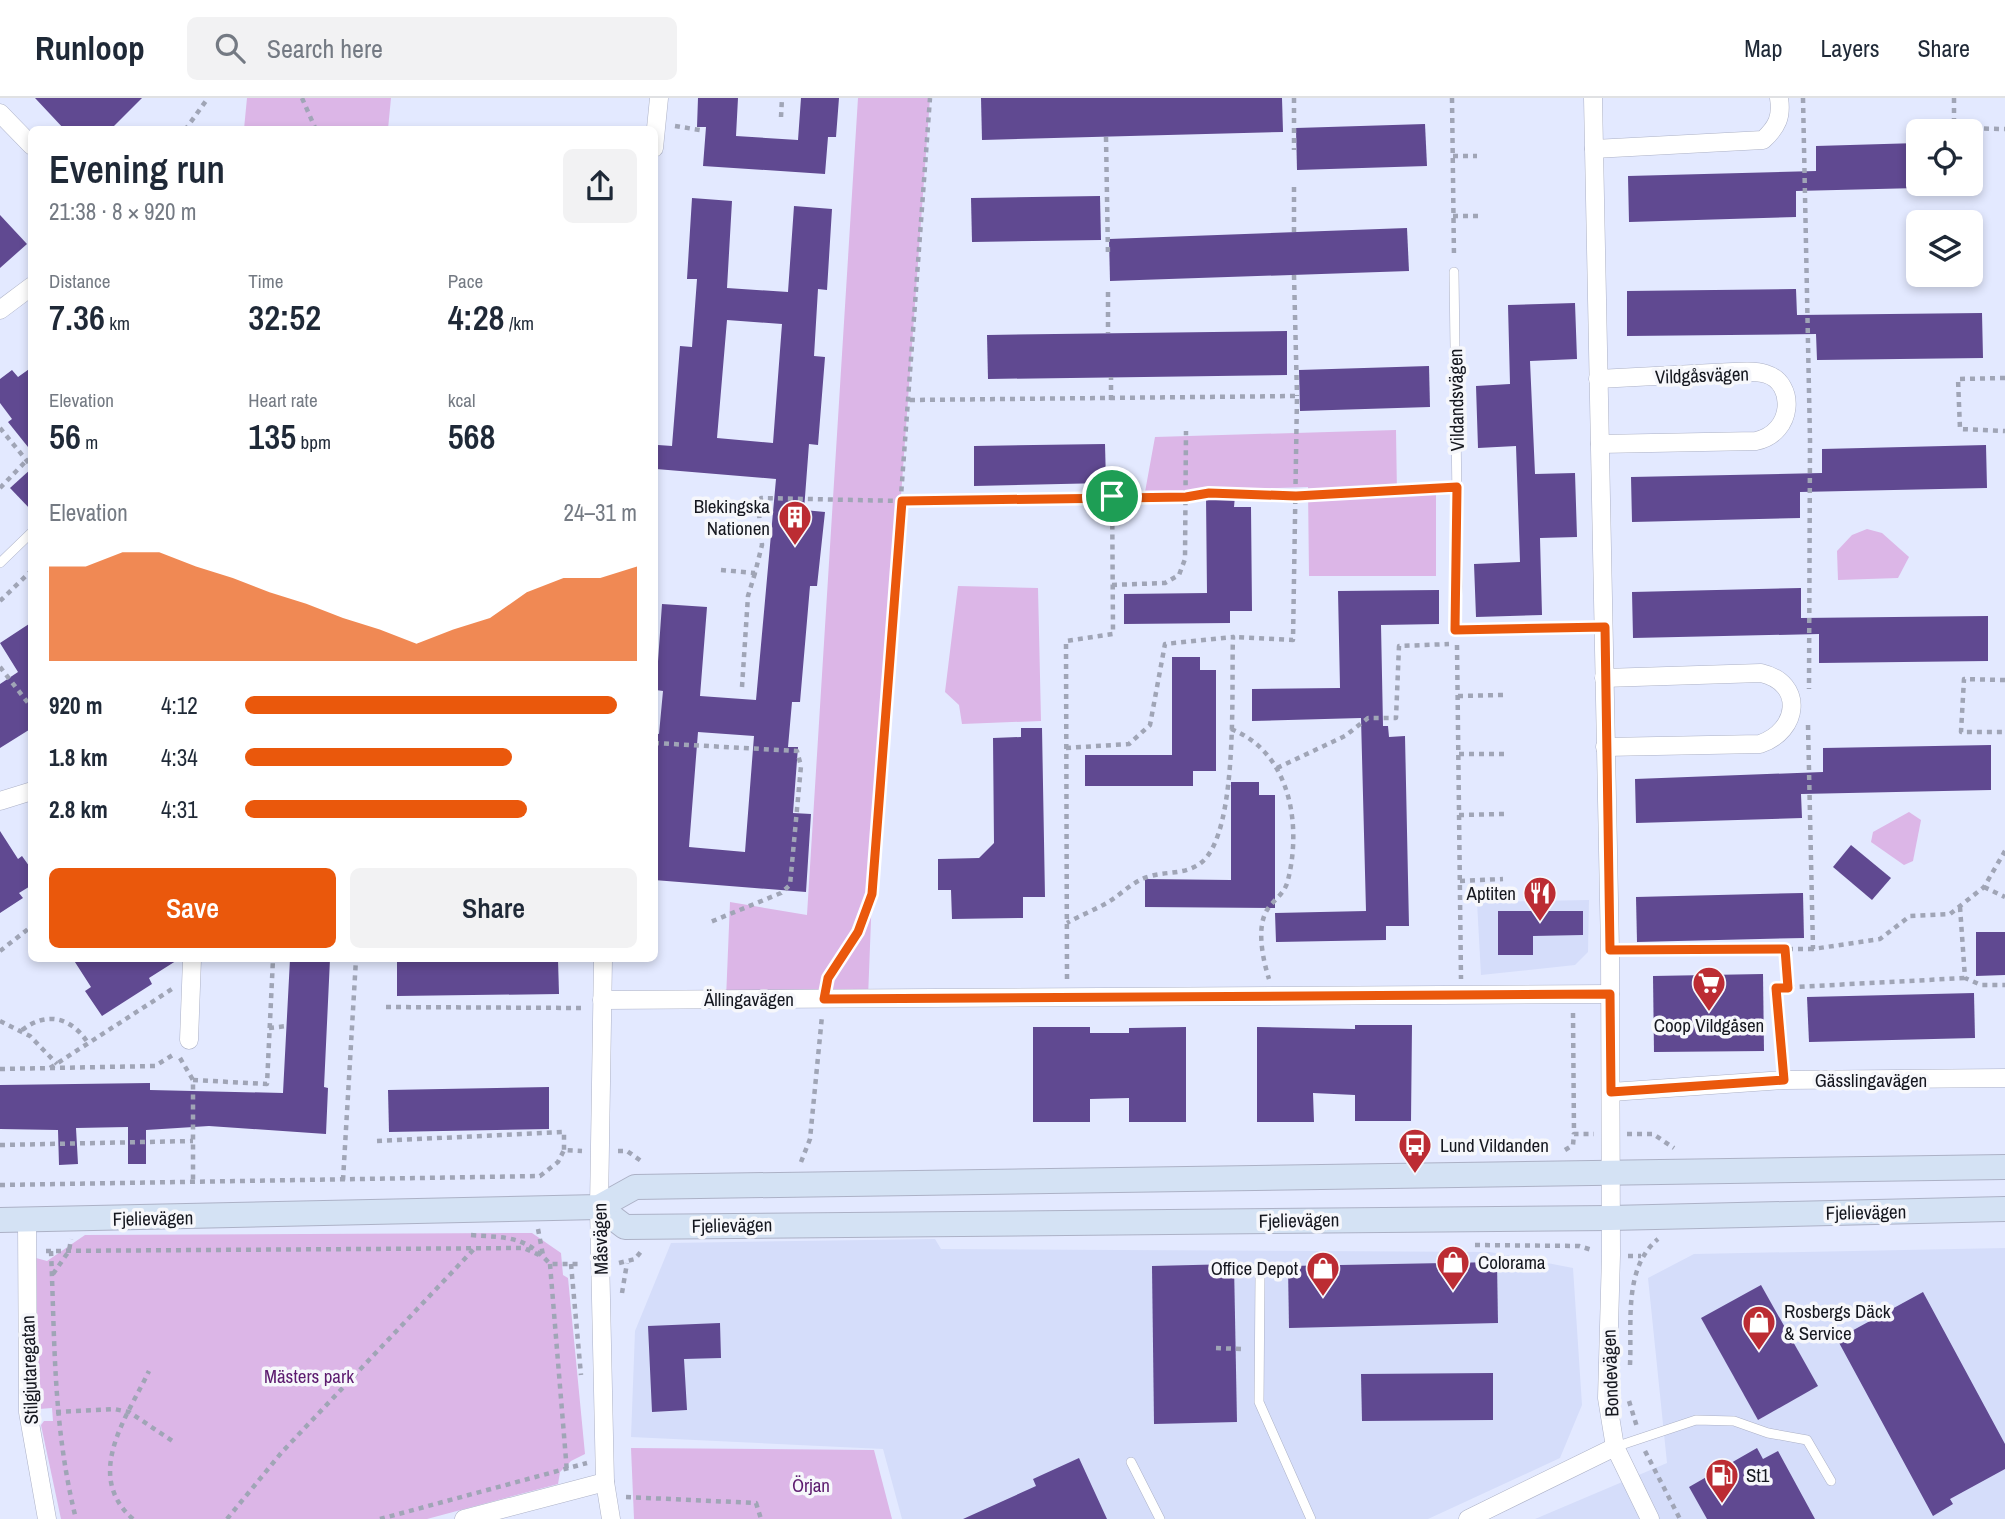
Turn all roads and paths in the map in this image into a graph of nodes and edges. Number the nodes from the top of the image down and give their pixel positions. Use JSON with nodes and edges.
{"nodes":[{"id":1,"x":208,"y":98,"type":"edge"},
{"id":2,"x":302,"y":98,"type":"edge"},
{"id":3,"x":659,"y":98,"type":"edge"},
{"id":4,"x":782,"y":98,"type":"edge"},
{"id":5,"x":930,"y":98,"type":"edge"},
{"id":6,"x":1294,"y":98,"type":"edge"},
{"id":7,"x":1452,"y":98,"type":"edge"},
{"id":8,"x":1593,"y":98,"type":"edge"},
{"id":9,"x":1779,"y":98,"type":"edge"},
{"id":10,"x":1803,"y":98,"type":"edge"},
{"id":11,"x":1954,"y":98,"type":"edge"},
{"id":12,"x":0,"y":113,"type":"edge"},
{"id":13,"x":781,"y":117,"type":"dead end"},
{"id":14,"x":657,"y":123,"type":"junction"},
{"id":15,"x":188,"y":126,"type":"edge"},
{"id":16,"x":314,"y":126,"type":"edge"},
{"id":17,"x":657,"y":126,"type":"edge"},
{"id":18,"x":2005,"y":129,"type":"edge"},
{"id":19,"x":700,"y":131,"type":"dead end"},
{"id":20,"x":1107,"y":137,"type":"dead end"},
{"id":21,"x":28,"y":142,"type":"edge"},
{"id":22,"x":1594,"y":149,"type":"junction"},
{"id":23,"x":1294,"y":150,"type":"dead end"},
{"id":24,"x":1453,"y":156,"type":"junction"},
{"id":25,"x":1477,"y":156,"type":"dead end"},
{"id":26,"x":1294,"y":187,"type":"dead end"},
{"id":27,"x":1453,"y":216,"type":"junction"},
{"id":28,"x":1481,"y":216,"type":"dead end"},
{"id":29,"x":1294,"y":232,"type":"dead end"},
{"id":30,"x":1108,"y":256,"type":"dead end"},
{"id":31,"x":1454,"y":272,"type":"joint"},
{"id":32,"x":1294,"y":275,"type":"dead end"},
{"id":33,"x":28,"y":289,"type":"edge"},
{"id":34,"x":1108,"y":292,"type":"dead end"},
{"id":35,"x":0,"y":310,"type":"edge"},
{"id":36,"x":1108,"y":333,"type":"dead end"},
{"id":37,"x":1111,"y":377,"type":"dead end"},
{"id":38,"x":2005,"y":378,"type":"edge"},
{"id":39,"x":1598,"y":379,"type":"junction"},
{"id":40,"x":1297,"y":396,"type":"junction"},
{"id":41,"x":910,"y":400,"type":"junction"},
{"id":42,"x":1111,"y":400,"type":"junction"},
{"id":43,"x":0,"y":428,"type":"edge"},
{"id":44,"x":1186,"y":431,"type":"dead end"},
{"id":45,"x":2005,"y":431,"type":"edge"},
{"id":46,"x":1600,"y":444,"type":"junction"},
{"id":47,"x":26,"y":461,"type":"joint"},
{"id":48,"x":1112,"y":478,"type":"dead end"},
{"id":49,"x":1457,"y":487,"type":"junction"},
{"id":50,"x":0,"y":488,"type":"edge"},
{"id":51,"x":1112,"y":496,"type":"junction"},
{"id":52,"x":1296,"y":496,"type":"junction"},
{"id":53,"x":1186,"y":497,"type":"junction"},
{"id":54,"x":902,"y":501,"type":"junction"},
{"id":55,"x":722,"y":513,"type":"dead end"},
{"id":56,"x":759,"y":514,"type":"junction"},
{"id":57,"x":28,"y":536,"type":"edge"},
{"id":58,"x":0,"y":563,"type":"edge"},
{"id":59,"x":721,"y":570,"type":"dead end"},
{"id":60,"x":28,"y":573,"type":"edge"},
{"id":61,"x":755,"y":573,"type":"junction"},
{"id":62,"x":1112,"y":585,"type":"junction"},
{"id":63,"x":0,"y":601,"type":"edge"},
{"id":64,"x":1605,"y":627,"type":"junction"},
{"id":65,"x":1233,"y":637,"type":"junction"},
{"id":66,"x":0,"y":667,"type":"edge"},
{"id":67,"x":1604,"y":678,"type":"junction"},
{"id":68,"x":2005,"y":680,"type":"edge"},
{"id":69,"x":742,"y":687,"type":"dead end"},
{"id":70,"x":1503,"y":695,"type":"dead end"},
{"id":71,"x":1458,"y":696,"type":"junction"},
{"id":72,"x":1808,"y":697,"type":"dead end"},
{"id":73,"x":28,"y":703,"type":"edge"},
{"id":74,"x":1808,"y":710,"type":"dead end"},
{"id":75,"x":1230,"y":729,"type":"junction"},
{"id":76,"x":2005,"y":732,"type":"edge"},
{"id":77,"x":658,"y":743,"type":"edge"},
{"id":78,"x":1605,"y":747,"type":"junction"},
{"id":79,"x":1066,"y":748,"type":"junction"},
{"id":80,"x":1459,"y":754,"type":"junction"},
{"id":81,"x":1506,"y":754,"type":"dead end"},
{"id":82,"x":1277,"y":768,"type":"junction"},
{"id":83,"x":28,"y":792,"type":"edge"},
{"id":84,"x":0,"y":802,"type":"edge"},
{"id":85,"x":1504,"y":814,"type":"dead end"},
{"id":86,"x":1459,"y":815,"type":"junction"},
{"id":87,"x":2005,"y":851,"type":"edge"},
{"id":88,"x":1503,"y":879,"type":"dead end"},
{"id":89,"x":1460,"y":881,"type":"junction"},
{"id":90,"x":1984,"y":887,"type":"junction"},
{"id":91,"x":2005,"y":897,"type":"edge"},
{"id":92,"x":1959,"y":906,"type":"junction"},
{"id":93,"x":708,"y":923,"type":"dead end"},
{"id":94,"x":1067,"y":923,"type":"junction"},
{"id":95,"x":28,"y":929,"type":"edge"},
{"id":96,"x":1785,"y":949,"type":"junction"},
{"id":97,"x":1813,"y":949,"type":"junction"},
{"id":98,"x":1610,"y":950,"type":"junction"},
{"id":99,"x":0,"y":951,"type":"edge"},
{"id":100,"x":192,"y":962,"type":"edge"},
{"id":101,"x":273,"y":962,"type":"edge"},
{"id":102,"x":356,"y":962,"type":"edge"},
{"id":103,"x":603,"y":962,"type":"edge"},
{"id":104,"x":1965,"y":978,"type":"junction"},
{"id":105,"x":2005,"y":985,"type":"edge"},
{"id":106,"x":1788,"y":988,"type":"junction"},
{"id":107,"x":1610,"y":994,"type":"junction"},
{"id":108,"x":1461,"y":995,"type":"junction"},
{"id":109,"x":178,"y":996,"type":"dead end"},
{"id":110,"x":1274,"y":996,"type":"junction"},
{"id":111,"x":1067,"y":997,"type":"junction"},
{"id":112,"x":824,"y":999,"type":"junction"},
{"id":113,"x":602,"y":1004,"type":"junction"},
{"id":114,"x":386,"y":1007,"type":"dead end"},
{"id":115,"x":1565,"y":1008,"type":"dead end"},
{"id":116,"x":821,"y":1020,"type":"junction"},
{"id":117,"x":834,"y":1020,"type":"dead end"},
{"id":118,"x":0,"y":1021,"type":"edge"},
{"id":119,"x":287,"y":1026,"type":"dead end"},
{"id":120,"x":270,"y":1028,"type":"junction"},
{"id":121,"x":22,"y":1030,"type":"junction"},
{"id":122,"x":88,"y":1043,"type":"junction"},
{"id":123,"x":180,"y":1045,"type":"junction"},
{"id":124,"x":57,"y":1064,"type":"junction"},
{"id":125,"x":50,"y":1068,"type":"junction"},
{"id":126,"x":0,"y":1069,"type":"edge"},
{"id":127,"x":2005,"y":1078,"type":"edge"},
{"id":128,"x":193,"y":1080,"type":"junction"},
{"id":129,"x":1784,"y":1080,"type":"junction"},
{"id":130,"x":1611,"y":1092,"type":"junction"},
{"id":131,"x":1574,"y":1134,"type":"dead end"},
{"id":132,"x":193,"y":1141,"type":"junction"},
{"id":133,"x":377,"y":1141,"type":"dead end"},
{"id":134,"x":0,"y":1145,"type":"edge"},
{"id":135,"x":564,"y":1150,"type":"junction"},
{"id":136,"x":602,"y":1152,"type":"junction"},
{"id":137,"x":801,"y":1163,"type":"dead end"},
{"id":138,"x":652,"y":1167,"type":"dead end"},
{"id":139,"x":2005,"y":1167,"type":"edge"},
{"id":140,"x":1610,"y":1172,"type":"junction"},
{"id":141,"x":343,"y":1180,"type":"junction"},
{"id":142,"x":193,"y":1183,"type":"junction"},
{"id":143,"x":0,"y":1185,"type":"edge"},
{"id":144,"x":599,"y":1206,"type":"junction"},
{"id":145,"x":2005,"y":1209,"type":"edge"},
{"id":146,"x":1610,"y":1218,"type":"junction"},
{"id":147,"x":0,"y":1220,"type":"edge"},
{"id":148,"x":27,"y":1220,"type":"junction"},
{"id":149,"x":1669,"y":1235,"type":"dead end"},
{"id":150,"x":194,"y":1243,"type":"dead end"},
{"id":151,"x":475,"y":1248,"type":"junction"},
{"id":152,"x":194,"y":1250,"type":"junction"},
{"id":153,"x":550,"y":1264,"type":"junction"},
{"id":154,"x":571,"y":1264,"type":"dead end"},
{"id":155,"x":1260,"y":1277,"type":"dead end"},
{"id":156,"x":1216,"y":1348,"type":"dead end"},
{"id":157,"x":1242,"y":1349,"type":"dead end"},
{"id":158,"x":149,"y":1371,"type":"dead end"},
{"id":159,"x":1629,"y":1372,"type":"dead end"},
{"id":160,"x":1628,"y":1399,"type":"dead end"},
{"id":161,"x":56,"y":1412,"type":"junction"},
{"id":162,"x":129,"y":1412,"type":"junction"},
{"id":163,"x":1641,"y":1438,"type":"junction"},
{"id":164,"x":174,"y":1442,"type":"dead end"},
{"id":165,"x":1615,"y":1447,"type":"junction"},
{"id":166,"x":605,"y":1458,"type":"junction"},
{"id":167,"x":1131,"y":1462,"type":"dead end"},
{"id":168,"x":566,"y":1468,"type":"junction"},
{"id":169,"x":1831,"y":1482,"type":"dead end"},
{"id":170,"x":606,"y":1490,"type":"junction"},
{"id":171,"x":570,"y":1493,"type":"junction"},
{"id":172,"x":47,"y":1519,"type":"edge"},
{"id":173,"x":76,"y":1519,"type":"edge"},
{"id":174,"x":133,"y":1519,"type":"edge"},
{"id":175,"x":227,"y":1519,"type":"edge"},
{"id":176,"x":380,"y":1519,"type":"edge"},
{"id":177,"x":464,"y":1519,"type":"edge"},
{"id":178,"x":611,"y":1519,"type":"edge"},
{"id":179,"x":761,"y":1519,"type":"edge"},
{"id":180,"x":1160,"y":1519,"type":"edge"},
{"id":181,"x":1311,"y":1519,"type":"edge"},
{"id":182,"x":1468,"y":1519,"type":"edge"},
{"id":183,"x":1650,"y":1519,"type":"edge"},
{"id":184,"x":1680,"y":1519,"type":"edge"}],
"edges":[{"from":1,"to":15,"type":"path"},
{"from":2,"to":16,"type":"path"},
{"from":3,"to":14,"type":"street"},
{"from":4,"to":13,"type":"path"},
{"from":5,"to":41,"type":"path"},
{"from":6,"to":23,"type":"path"},
{"from":7,"to":24,"type":"path"},
{"from":8,"to":22,"type":"street"},
{"from":9,"to":22,"type":"street"},
{"from":10,"to":72,"type":"path"},
{"from":11,"to":18,"type":"path"},
{"from":12,"to":21,"type":"street"},
{"from":14,"to":17,"type":"street"},
{"from":14,"to":19,"type":"path"},
{"from":20,"to":30,"type":"path"},
{"from":22,"to":39,"type":"street"},
{"from":24,"to":25,"type":"path"},
{"from":24,"to":27,"type":"path"},
{"from":26,"to":29,"type":"path"},
{"from":27,"to":28,"type":"path"},
{"from":27,"to":31,"type":"path"},
{"from":31,"to":49,"type":"lane","name":"Vildandsvägen"},
{"from":32,"to":40,"type":"path"},
{"from":33,"to":35,"type":"street"},
{"from":34,"to":36,"type":"path"},
{"from":37,"to":42,"type":"path"},
{"from":38,"to":45,"type":"path"},
{"from":39,"to":46,"type":"street"},
{"from":39,"to":46,"type":"street","name":"Vildgåsvägen"},
{"from":40,"to":42,"type":"path"},
{"from":40,"to":52,"type":"path"},
{"from":41,"to":42,"type":"path"},
{"from":41,"to":54,"type":"path"},
{"from":43,"to":47,"type":"path"},
{"from":44,"to":53,"type":"path"},
{"from":46,"to":64,"type":"street"},
{"from":47,"to":50,"type":"path"},
{"from":48,"to":51,"type":"path"},
{"from":49,"to":52,"type":"path"},
{"from":49,"to":64,"type":"lane","name":"Vildandsvägen"},
{"from":51,"to":53,"type":"path"},
{"from":51,"to":54,"type":"path"},
{"from":51,"to":62,"type":"path"},
{"from":52,"to":53,"type":"path"},
{"from":52,"to":65,"type":"path"},
{"from":53,"to":62,"type":"path"},
{"from":54,"to":56,"type":"path"},
{"from":54,"to":112,"type":"path"},
{"from":55,"to":56,"type":"path"},
{"from":56,"to":61,"type":"path"},
{"from":57,"to":58,"type":"lane"},
{"from":59,"to":61,"type":"path"},
{"from":60,"to":63,"type":"path"},
{"from":61,"to":69,"type":"path"},
{"from":62,"to":79,"type":"path"},
{"from":64,"to":67,"type":"street"},
{"from":65,"to":75,"type":"path"},
{"from":65,"to":79,"type":"path"},
{"from":66,"to":73,"type":"path"},
{"from":67,"to":78,"type":"street"},
{"from":67,"to":78,"type":"street"},
{"from":68,"to":76,"type":"path"},
{"from":70,"to":71,"type":"path"},
{"from":71,"to":80,"type":"path"},
{"from":71,"to":82,"type":"path"},
{"from":74,"to":97,"type":"path"},
{"from":75,"to":82,"type":"path"},
{"from":75,"to":94,"type":"path"},
{"from":77,"to":93,"type":"path"},
{"from":78,"to":98,"type":"street"},
{"from":79,"to":94,"type":"path"},
{"from":80,"to":81,"type":"path"},
{"from":80,"to":86,"type":"path"},
{"from":82,"to":110,"type":"path"},
{"from":83,"to":84,"type":"street"},
{"from":85,"to":86,"type":"path"},
{"from":86,"to":89,"type":"path"},
{"from":87,"to":90,"type":"path"},
{"from":88,"to":89,"type":"path"},
{"from":89,"to":108,"type":"path"},
{"from":90,"to":91,"type":"path"},
{"from":90,"to":92,"type":"path"},
{"from":92,"to":97,"type":"path"},
{"from":92,"to":104,"type":"path"},
{"from":94,"to":111,"type":"path"},
{"from":95,"to":99,"type":"path"},
{"from":96,"to":97,"type":"path"},
{"from":96,"to":98,"type":"path"},
{"from":96,"to":106,"type":"path"},
{"from":98,"to":107,"type":"street"},
{"from":100,"to":123,"type":"street"},
{"from":101,"to":120,"type":"path"},
{"from":102,"to":141,"type":"path"},
{"from":103,"to":113,"type":"street","name":"Måsvägen"},
{"from":104,"to":105,"type":"path"},
{"from":104,"to":106,"type":"path"},
{"from":106,"to":129,"type":"path"},
{"from":107,"to":108,"type":"street","name":"Ällingavägen"},
{"from":107,"to":130,"type":"street"},
{"from":108,"to":110,"type":"street","name":"Ällingavägen"},
{"from":109,"to":122,"type":"path"},
{"from":110,"to":111,"type":"street","name":"Ällingavägen"},
{"from":111,"to":112,"type":"street","name":"Ällingavägen"},
{"from":112,"to":113,"type":"street","name":"Ällingavägen"},
{"from":112,"to":116,"type":"path"},
{"from":113,"to":114,"type":"path"},
{"from":113,"to":136,"type":"street","name":"Måsvägen"},
{"from":115,"to":131,"type":"path"},
{"from":116,"to":117,"type":"path"},
{"from":116,"to":137,"type":"path"},
{"from":118,"to":121,"type":"path"},
{"from":119,"to":120,"type":"path"},
{"from":120,"to":128,"type":"path"},
{"from":121,"to":122,"type":"path"},
{"from":121,"to":124,"type":"path"},
{"from":122,"to":124,"type":"path"},
{"from":123,"to":125,"type":"path"},
{"from":123,"to":128,"type":"path"},
{"from":124,"to":125,"type":"path"},
{"from":125,"to":126,"type":"path"},
{"from":127,"to":129,"type":"street","name":"Gässlingavägen"},
{"from":128,"to":132,"type":"path"},
{"from":129,"to":130,"type":"street","name":"Gässlingavägen"},
{"from":130,"to":140,"type":"street"},
{"from":132,"to":134,"type":"path"},
{"from":132,"to":142,"type":"path"},
{"from":133,"to":135,"type":"path"},
{"from":135,"to":136,"type":"path"},
{"from":135,"to":141,"type":"path"},
{"from":136,"to":138,"type":"path"},
{"from":136,"to":144,"type":"street","name":"Måsvägen"},
{"from":139,"to":140,"type":"main road","name":"Fjelievägen"},
{"from":140,"to":144,"type":"main road","name":"Fjelievägen"},
{"from":140,"to":146,"type":"street"},
{"from":141,"to":142,"type":"path"},
{"from":142,"to":143,"type":"path"},
{"from":144,"to":146,"type":"main road","name":"Fjelievägen"},
{"from":144,"to":148,"type":"main road","name":"Fjelievägen"},
{"from":144,"to":166,"type":"street","name":"Måsvägen"},
{"from":145,"to":146,"type":"main road","name":"Fjelievägen"},
{"from":146,"to":165,"type":"street","name":"Bondevägen"},
{"from":147,"to":148,"type":"main road","name":"Fjelievägen"},
{"from":148,"to":172,"type":"street","name":"Stilgjutaregatan"},
{"from":149,"to":159,"type":"path"},
{"from":150,"to":152,"type":"path"},
{"from":151,"to":152,"type":"path"},
{"from":151,"to":153,"type":"path"},
{"from":151,"to":175,"type":"path"},
{"from":152,"to":161,"type":"path"},
{"from":153,"to":154,"type":"path"},
{"from":153,"to":168,"type":"path"},
{"from":155,"to":181,"type":"lane"},
{"from":156,"to":157,"type":"path"},
{"from":158,"to":162,"type":"path"},
{"from":160,"to":163,"type":"path"},
{"from":161,"to":162,"type":"path"},
{"from":161,"to":173,"type":"path"},
{"from":162,"to":164,"type":"path"},
{"from":162,"to":174,"type":"path"},
{"from":163,"to":165,"type":"lane"},
{"from":163,"to":169,"type":"lane"},
{"from":163,"to":184,"type":"path"},
{"from":165,"to":182,"type":"street"},
{"from":165,"to":183,"type":"street","name":"Bondevägen"},
{"from":166,"to":168,"type":"path"},
{"from":166,"to":170,"type":"street","name":"Måsvägen"},
{"from":167,"to":180,"type":"lane"},
{"from":168,"to":171,"type":"path"},
{"from":168,"to":176,"type":"path"},
{"from":170,"to":171,"type":"street"},
{"from":170,"to":178,"type":"street","name":"Måsvägen"},
{"from":170,"to":179,"type":"path"},
{"from":171,"to":177,"type":"street"}]}
